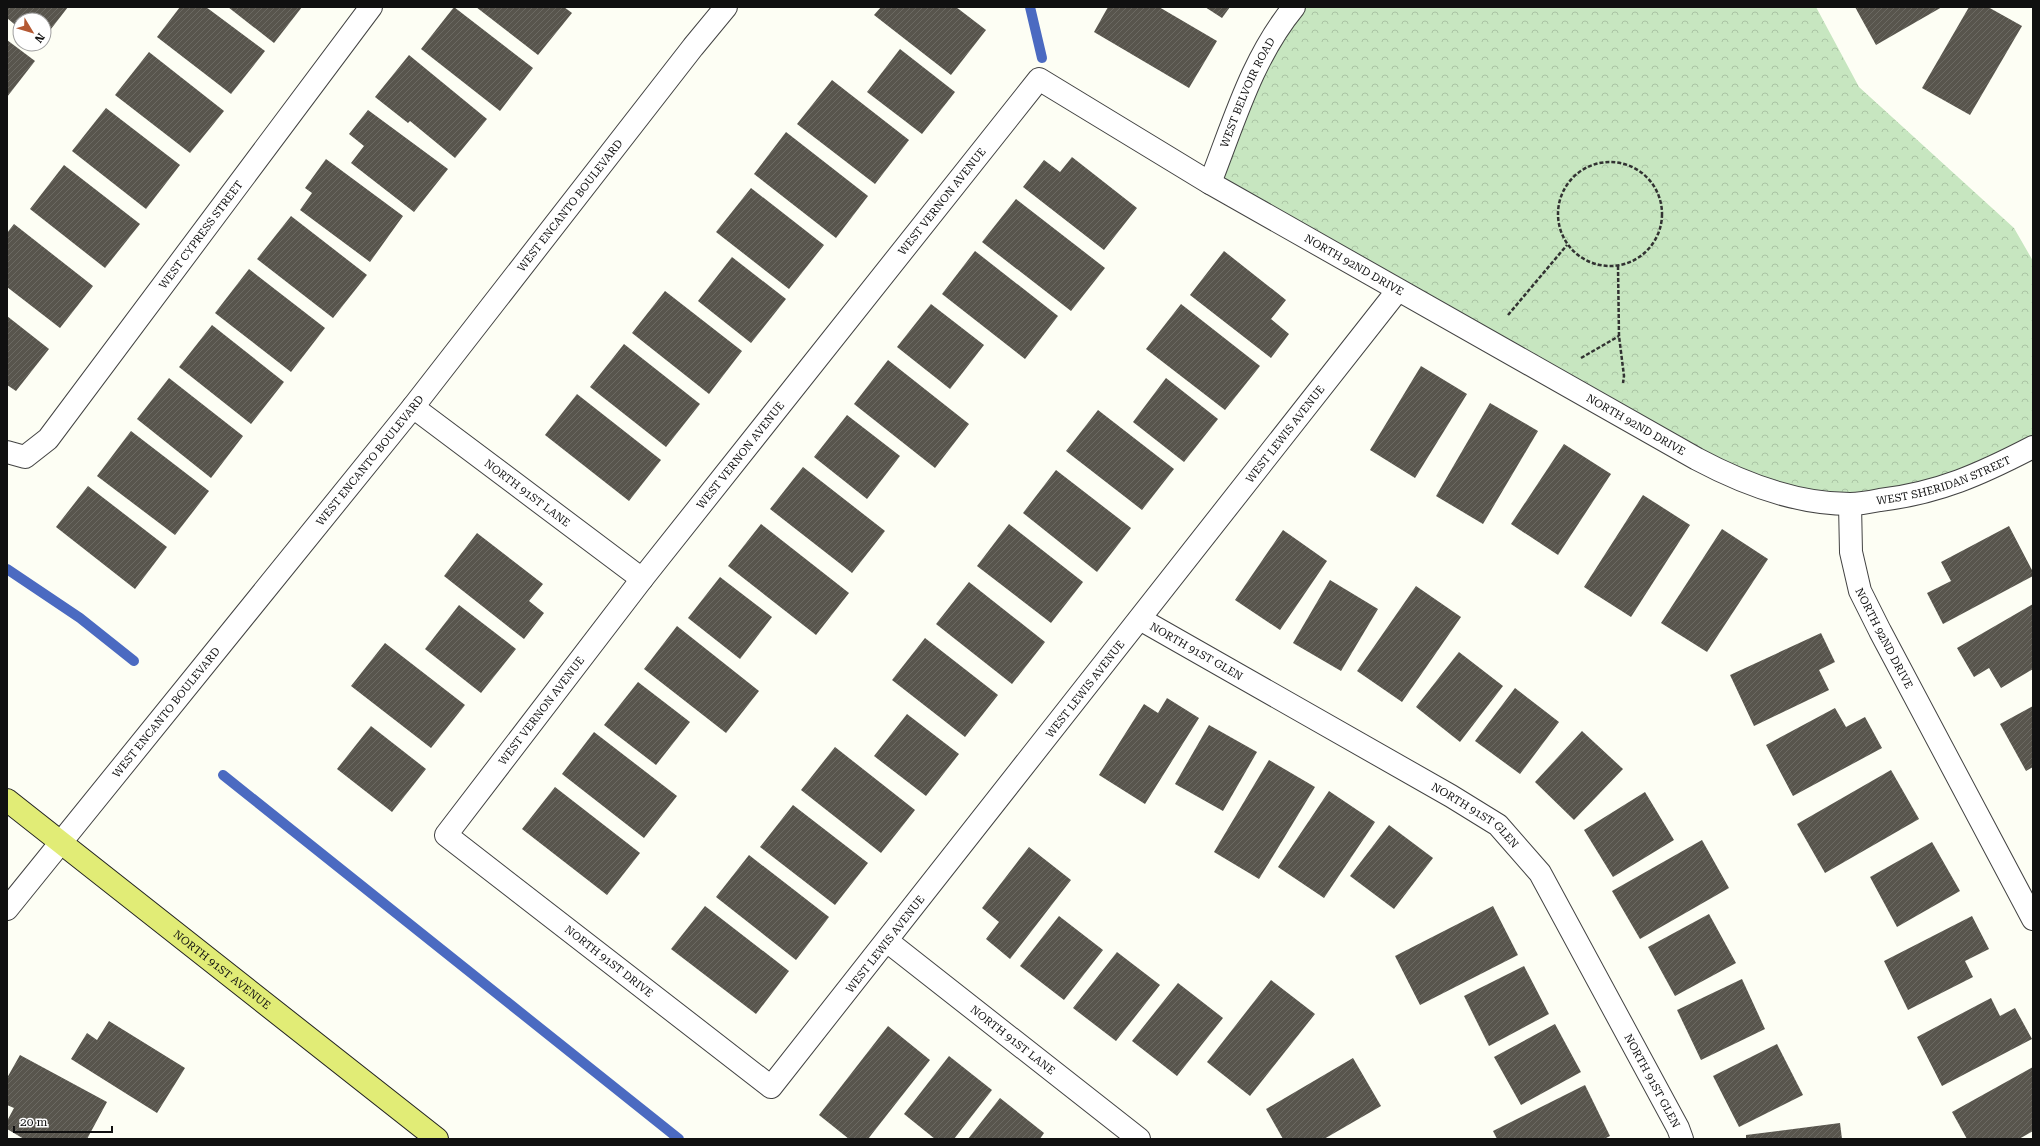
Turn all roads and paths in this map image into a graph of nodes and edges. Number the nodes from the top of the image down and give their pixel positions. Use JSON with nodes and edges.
{"nodes":[{"id":1,"x":371,"y":7,"type":"edge"},
{"id":2,"x":726,"y":7,"type":"edge"},
{"id":3,"x":1294,"y":7,"type":"edge"},
{"id":4,"x":1039,"y":79,"type":"joint"},
{"id":5,"x":1210,"y":183,"type":"junction"},
{"id":6,"x":1567,"y":245,"type":"junction"},
{"id":7,"x":1618,"y":266,"type":"junction"},
{"id":8,"x":1398,"y":290,"type":"junction"},
{"id":9,"x":1508,"y":315,"type":"dead end"},
{"id":10,"x":1619,"y":336,"type":"junction"},
{"id":11,"x":1581,"y":358,"type":"dead end"},
{"id":12,"x":1623,"y":383,"type":"dead end"},
{"id":13,"x":413,"y":407,"type":"junction"},
{"id":14,"x":2033,"y":447,"type":"edge"},
{"id":15,"x":16,"y":454,"type":"edge"},
{"id":16,"x":1850,"y":504,"type":"junction"},
{"id":17,"x":642,"y":580,"type":"junction"},
{"id":18,"x":1140,"y":618,"type":"junction"},
{"id":19,"x":7,"y":800,"type":"edge"},
{"id":20,"x":446,"y":835,"type":"joint"},
{"id":21,"x":60,"y":842,"type":"junction"},
{"id":22,"x":7,"y":909,"type":"edge"},
{"id":23,"x":2033,"y":919,"type":"edge"},
{"id":24,"x":887,"y":942,"type":"junction"},
{"id":25,"x":772,"y":1087,"type":"joint"},
{"id":26,"x":437,"y":1139,"type":"edge"},
{"id":27,"x":1139,"y":1139,"type":"edge"},
{"id":28,"x":1682,"y":1139,"type":"edge"}],
"edges":[{"from":1,"to":15,"type":"street","name":"WEST CYPRESS STREET"},
{"from":2,"to":13,"type":"street","name":"WEST ENCANTO BOULEVARD"},
{"from":3,"to":5,"type":"street","name":"WEST BELVOIR ROAD"},
{"from":4,"to":5,"type":"street","name":"NORTH 92ND DRIVE"},
{"from":4,"to":17,"type":"street","name":"WEST VERNON AVENUE"},
{"from":5,"to":8,"type":"street","name":"NORTH 92ND DRIVE"},
{"from":6,"to":7,"type":"path"},
{"from":6,"to":7,"type":"path"},
{"from":6,"to":9,"type":"path"},
{"from":7,"to":10,"type":"path"},
{"from":8,"to":16,"type":"street","name":"NORTH 92ND DRIVE"},
{"from":8,"to":18,"type":"street","name":"WEST LEWIS AVENUE"},
{"from":10,"to":11,"type":"path"},
{"from":10,"to":12,"type":"path"},
{"from":13,"to":17,"type":"street","name":"NORTH 91ST LANE"},
{"from":13,"to":21,"type":"street","name":"WEST ENCANTO BOULEVARD"},
{"from":14,"to":16,"type":"street","name":"WEST SHERIDAN STREET"},
{"from":16,"to":23,"type":"street","name":"NORTH 92ND DRIVE"},
{"from":17,"to":20,"type":"street","name":"WEST VERNON AVENUE"},
{"from":18,"to":24,"type":"street","name":"WEST LEWIS AVENUE"},
{"from":18,"to":28,"type":"street","name":"NORTH 91ST GLEN"},
{"from":19,"to":21,"type":"main road","name":"NORTH 91ST AVENUE"},
{"from":20,"to":25,"type":"street","name":"NORTH 91ST DRIVE"},
{"from":21,"to":22,"type":"street","name":"WEST ENCANTO BOULEVARD"},
{"from":21,"to":26,"type":"main road","name":"NORTH 91ST AVENUE"},
{"from":24,"to":25,"type":"street","name":"WEST LEWIS AVENUE"},
{"from":24,"to":27,"type":"street","name":"NORTH 91ST LANE"}]}
